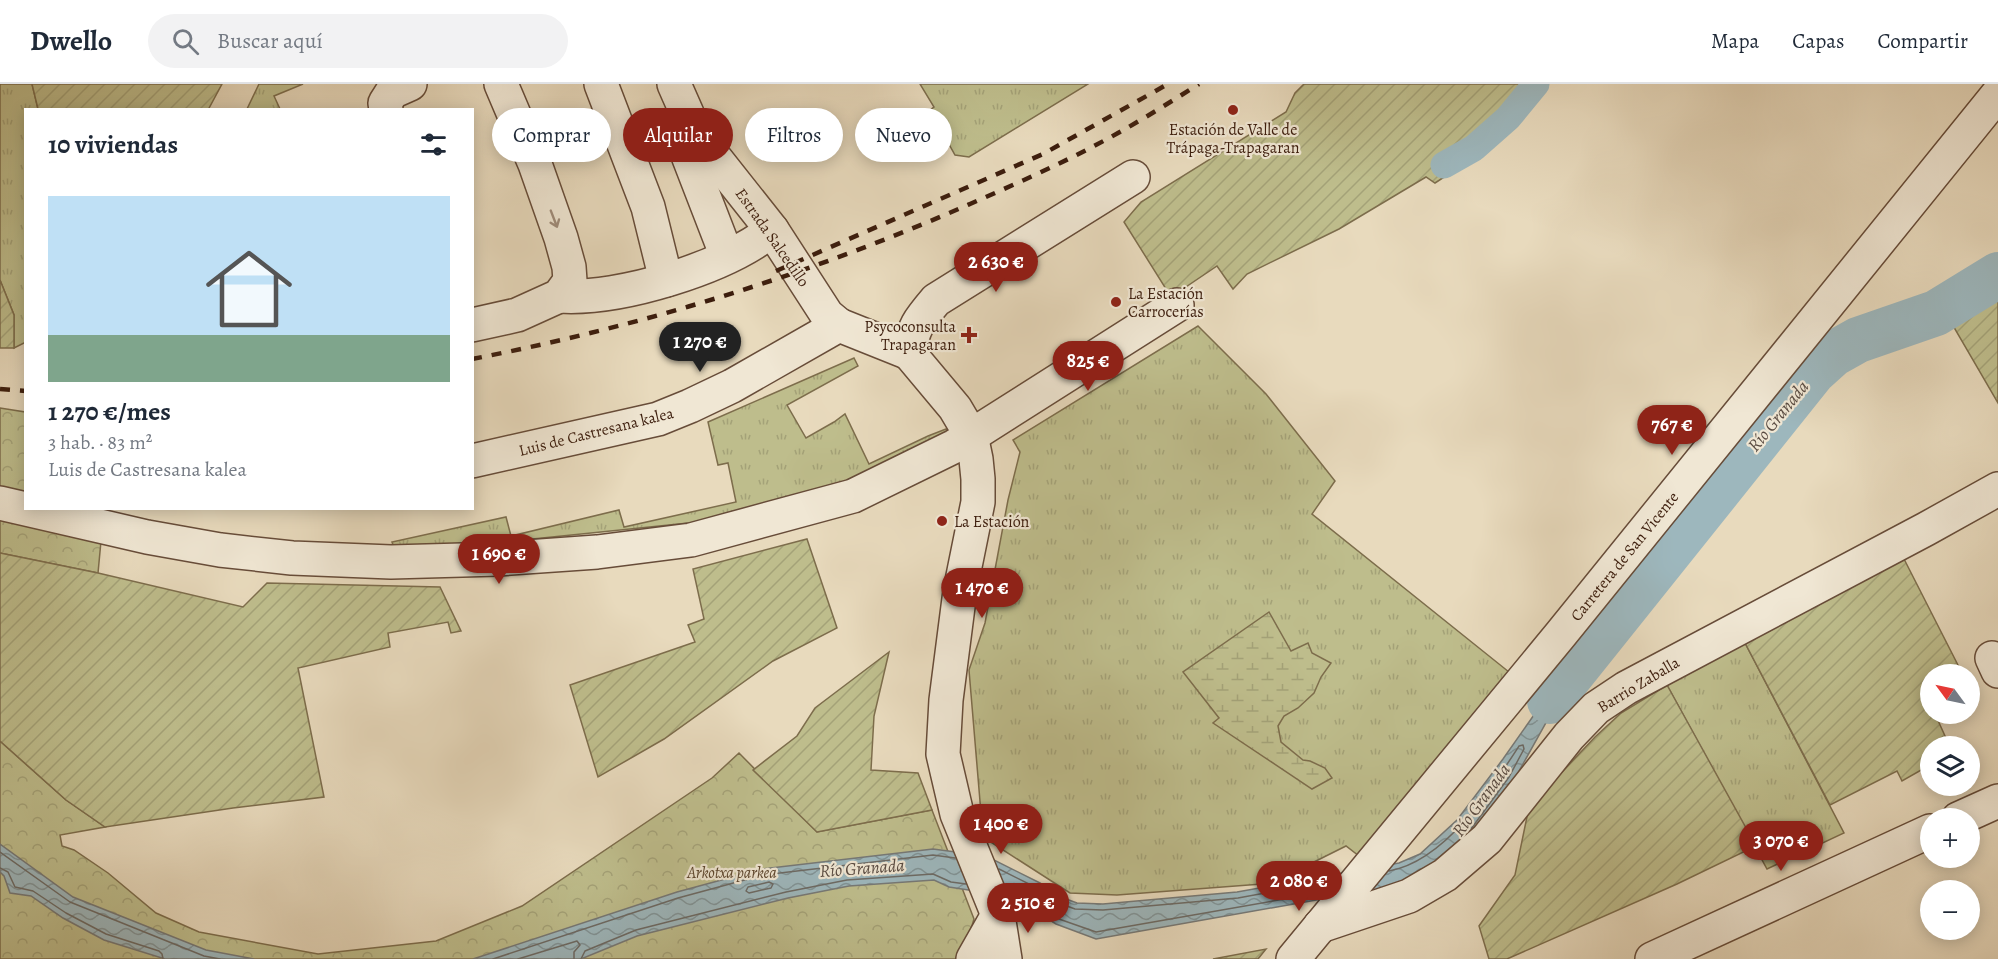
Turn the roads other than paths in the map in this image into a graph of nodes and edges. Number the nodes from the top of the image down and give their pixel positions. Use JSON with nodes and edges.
{"nodes":[{"id":1,"x":410,"y":84,"type":"edge"},
{"id":2,"x":501,"y":84,"type":"edge"},
{"id":3,"x":601,"y":84,"type":"edge"},
{"id":4,"x":659,"y":84,"type":"edge"},
{"id":5,"x":674,"y":84,"type":"edge"},
{"id":6,"x":1998,"y":94,"type":"edge"},
{"id":7,"x":386,"y":108,"type":"edge"},
{"id":8,"x":1133,"y":177,"type":"dead end"},
{"id":9,"x":772,"y":230,"type":"junction"},
{"id":10,"x":723,"y":246,"type":"dead end"},
{"id":11,"x":666,"y":280,"type":"junction"},
{"id":12,"x":559,"y":296,"type":"junction"},
{"id":13,"x":1178,"y":305,"type":"dead end"},
{"id":14,"x":839,"y":325,"type":"junction"},
{"id":15,"x":474,"y":326,"type":"edge"},
{"id":16,"x":909,"y":362,"type":"junction"},
{"id":17,"x":971,"y":435,"type":"junction"},
{"id":18,"x":474,"y":461,"type":"edge"},
{"id":19,"x":1998,"y":489,"type":"edge"},
{"id":20,"x":0,"y":503,"type":"edge"},
{"id":21,"x":24,"y":509,"type":"edge"},
{"id":22,"x":30,"y":510,"type":"edge"},
{"id":23,"x":1998,"y":801,"type":"edge"},
{"id":24,"x":1980,"y":809,"type":"edge"},
{"id":25,"x":1920,"y":836,"type":"edge"},
{"id":26,"x":998,"y":915,"type":"junction"},
{"id":27,"x":1320,"y":926,"type":"junction"},
{"id":28,"x":973,"y":959,"type":"edge"},
{"id":29,"x":1005,"y":959,"type":"edge"},
{"id":30,"x":1293,"y":959,"type":"edge"},
{"id":31,"x":1652,"y":959,"type":"edge"}],
"edges":[{"from":1,"to":7,"type":"street"},
{"from":2,"to":12,"type":"street","one_way":true},
{"from":3,"to":11,"type":"street"},
{"from":4,"to":10,"type":"street"},
{"from":5,"to":9,"type":"street","name":"Estrada Salcedillo"},
{"from":6,"to":27,"type":"street","name":"Carretera de San Vicente"},
{"from":8,"to":16,"type":"street"},
{"from":9,"to":11,"type":"street"},
{"from":9,"to":14,"type":"street","name":"Estrada Salcedillo"},
{"from":11,"to":12,"type":"street"},
{"from":12,"to":15,"type":"street"},
{"from":13,"to":17,"type":"street"},
{"from":14,"to":16,"type":"street"},
{"from":14,"to":18,"type":"street","name":"Luis de Castresana kalea"},
{"from":16,"to":17,"type":"street"},
{"from":17,"to":22,"type":"street"},
{"from":17,"to":26,"type":"street"},
{"from":19,"to":27,"type":"street","name":"Barrio Zaballa"},
{"from":20,"to":21,"type":"street"},
{"from":23,"to":24,"type":"street"},
{"from":25,"to":31,"type":"street"},
{"from":26,"to":28,"type":"street"},
{"from":26,"to":29,"type":"street"},
{"from":27,"to":30,"type":"street","name":"Carretera de San Vicente"}]}
